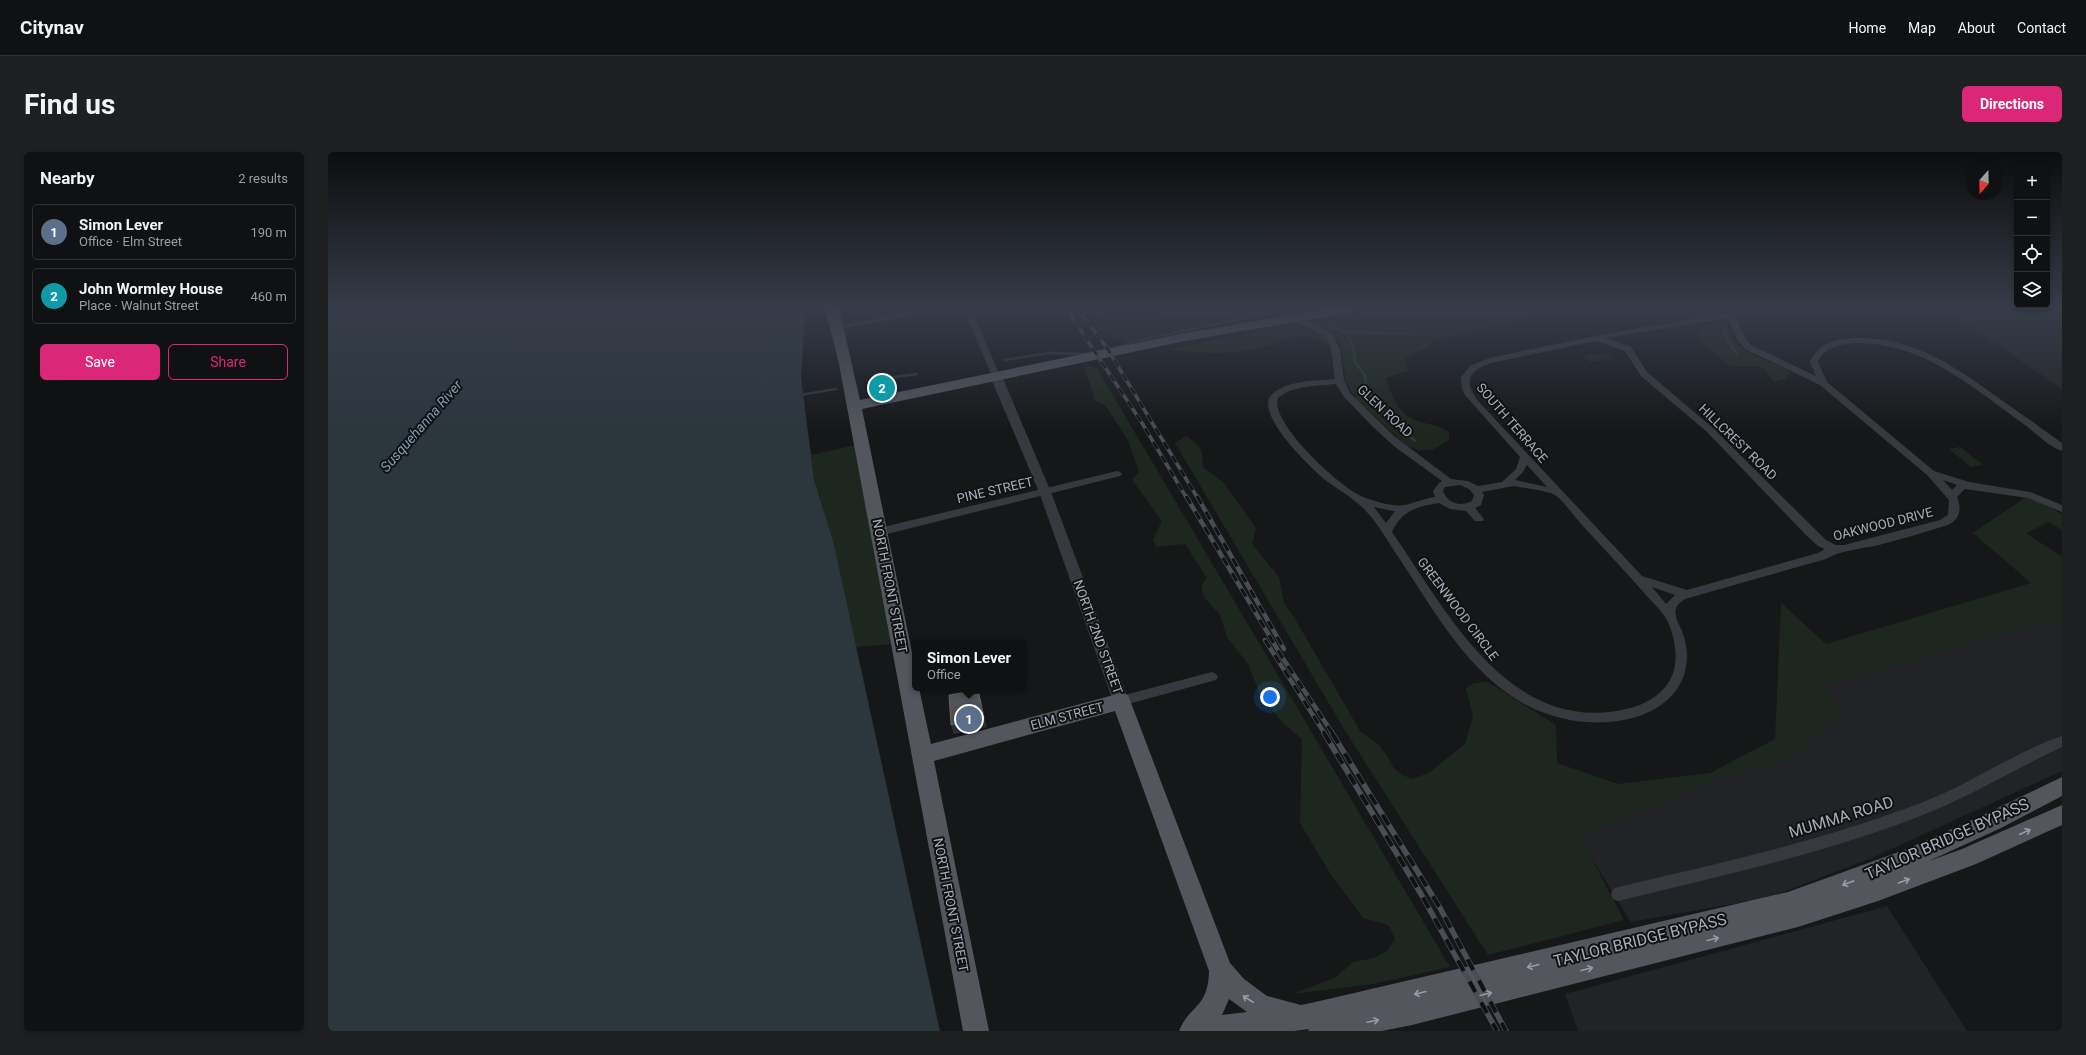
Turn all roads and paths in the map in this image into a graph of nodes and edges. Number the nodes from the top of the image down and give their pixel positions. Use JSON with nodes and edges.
{"nodes":[{"id":1,"x":842,"y":349,"type":"edge"},
{"id":2,"x":984,"y":349,"type":"edge"},
{"id":3,"x":1127,"y":349,"type":"edge"},
{"id":4,"x":1335,"y":349,"type":"edge"},
{"id":5,"x":1547,"y":349,"type":"edge"},
{"id":6,"x":1628,"y":349,"type":"edge"},
{"id":7,"x":1753,"y":349,"type":"edge"},
{"id":8,"x":1824,"y":349,"type":"edge"},
{"id":9,"x":1910,"y":349,"type":"edge"},
{"id":10,"x":1815,"y":366,"type":"junction"},
{"id":11,"x":1793,"y":368,"type":"junction"},
{"id":12,"x":996,"y":376,"type":"junction"},
{"id":13,"x":1338,"y":381,"type":"junction"},
{"id":14,"x":1823,"y":383,"type":"junction"},
{"id":15,"x":854,"y":406,"type":"junction"},
{"id":16,"x":2062,"y":448,"type":"edge"},
{"id":17,"x":1524,"y":457,"type":"junction"},
{"id":18,"x":1930,"y":473,"type":"junction"},
{"id":19,"x":1117,"y":474,"type":"dead end"},
{"id":20,"x":1449,"y":482,"type":"junction"},
{"id":21,"x":1506,"y":483,"type":"junction"},
{"id":22,"x":1968,"y":485,"type":"junction"},
{"id":23,"x":1476,"y":490,"type":"junction"},
{"id":24,"x":1045,"y":492,"type":"junction"},
{"id":25,"x":1558,"y":493,"type":"junction"},
{"id":26,"x":1952,"y":496,"type":"junction"},
{"id":27,"x":1441,"y":499,"type":"junction"},
{"id":28,"x":1362,"y":501,"type":"junction"},
{"id":29,"x":1470,"y":507,"type":"junction"},
{"id":30,"x":1407,"y":508,"type":"junction"},
{"id":31,"x":2062,"y":509,"type":"edge"},
{"id":32,"x":1479,"y":518,"type":"dead end"},
{"id":33,"x":879,"y":532,"type":"junction"},
{"id":34,"x":1387,"y":533,"type":"junction"},
{"id":35,"x":1834,"y":549,"type":"junction"},
{"id":36,"x":1638,"y":579,"type":"junction"},
{"id":37,"x":1685,"y":594,"type":"junction"},
{"id":38,"x":1670,"y":616,"type":"junction"},
{"id":39,"x":1212,"y":677,"type":"dead end"},
{"id":40,"x":1121,"y":701,"type":"junction"},
{"id":41,"x":2062,"y":740,"type":"edge"},
{"id":42,"x":922,"y":756,"type":"junction"},
{"id":43,"x":2062,"y":786,"type":"edge"},
{"id":44,"x":2062,"y":815,"type":"edge"},
{"id":45,"x":1618,"y":894,"type":"dead end"},
{"id":46,"x":1221,"y":970,"type":"junction"},
{"id":47,"x":1316,"y":1023,"type":"edge"},
{"id":48,"x":976,"y":1031,"type":"edge"},
{"id":49,"x":1192,"y":1031,"type":"edge"},
{"id":50,"x":1200,"y":1031,"type":"edge"}],
"edges":[{"from":1,"to":15,"type":"main road","name":"NORTH FRONT STREET"},
{"from":2,"to":12,"type":"street","name":"NORTH 2ND STREET"},
{"from":3,"to":12,"type":"main road"},
{"from":4,"to":13,"type":"street","name":"GLEN ROAD"},
{"from":5,"to":17,"type":"street","name":"SOUTH TERRACE"},
{"from":6,"to":35,"type":"street","name":"HILLCREST ROAD"},
{"from":7,"to":11,"type":"street"},
{"from":8,"to":10,"type":"street"},
{"from":9,"to":16,"type":"street"},
{"from":10,"to":11,"type":"street"},
{"from":10,"to":14,"type":"street"},
{"from":11,"to":14,"type":"street"},
{"from":12,"to":15,"type":"main road"},
{"from":12,"to":24,"type":"street","name":"NORTH 2ND STREET"},
{"from":13,"to":20,"type":"street","name":"GLEN ROAD"},
{"from":13,"to":28,"type":"street","name":"GREENWOOD CIRCLE"},
{"from":14,"to":18,"type":"street"},
{"from":15,"to":33,"type":"main road","name":"NORTH FRONT STREET"},
{"from":17,"to":21,"type":"street"},
{"from":17,"to":25,"type":"street","name":"SOUTH TERRACE"},
{"from":18,"to":22,"type":"street"},
{"from":18,"to":26,"type":"street"},
{"from":19,"to":24,"type":"street","name":"PINE STREET"},
{"from":20,"to":23,"type":"street"},
{"from":20,"to":27,"type":"street"},
{"from":21,"to":23,"type":"street"},
{"from":21,"to":25,"type":"street"},
{"from":22,"to":26,"type":"street"},
{"from":22,"to":31,"type":"street"},
{"from":23,"to":29,"type":"street"},
{"from":24,"to":33,"type":"street","name":"PINE STREET"},
{"from":24,"to":40,"type":"street","name":"NORTH 2ND STREET"},
{"from":25,"to":36,"type":"street","name":"SOUTH TERRACE"},
{"from":26,"to":35,"type":"street","name":"OAKWOOD DRIVE"},
{"from":27,"to":29,"type":"street"},
{"from":27,"to":30,"type":"street"},
{"from":28,"to":30,"type":"street"},
{"from":28,"to":34,"type":"street","name":"GREENWOOD CIRCLE"},
{"from":29,"to":32,"type":"street"},
{"from":30,"to":34,"type":"street"},
{"from":33,"to":42,"type":"main road","name":"NORTH FRONT STREET"},
{"from":34,"to":38,"type":"street","name":"GREENWOOD CIRCLE"},
{"from":35,"to":37,"type":"street","name":"OAKWOOD DRIVE"},
{"from":36,"to":37,"type":"street","name":"SOUTH TERRACE"},
{"from":36,"to":38,"type":"street","name":"GREENWOOD CIRCLE"},
{"from":37,"to":38,"type":"street"},
{"from":39,"to":40,"type":"street","name":"ELM STREET"},
{"from":40,"to":42,"type":"main road","name":"ELM STREET"},
{"from":40,"to":46,"type":"main road","name":"NORTH 2ND STREET"},
{"from":41,"to":45,"type":"street","name":"MUMMA ROAD"},
{"from":42,"to":48,"type":"main road","name":"NORTH FRONT STREET"},
{"from":43,"to":47,"type":"main road","name":"TAYLOR BRIDGE BYPASS","one_way":true},
{"from":47,"to":44,"type":"main road","name":"TAYLOR BRIDGE BYPASS","one_way":true},
{"from":47,"to":46,"type":"main road","one_way":true},
{"from":46,"to":49,"type":"main road"},
{"from":47,"to":50,"type":"main road","name":"TAYLOR BRIDGE BYPASS"}]}
